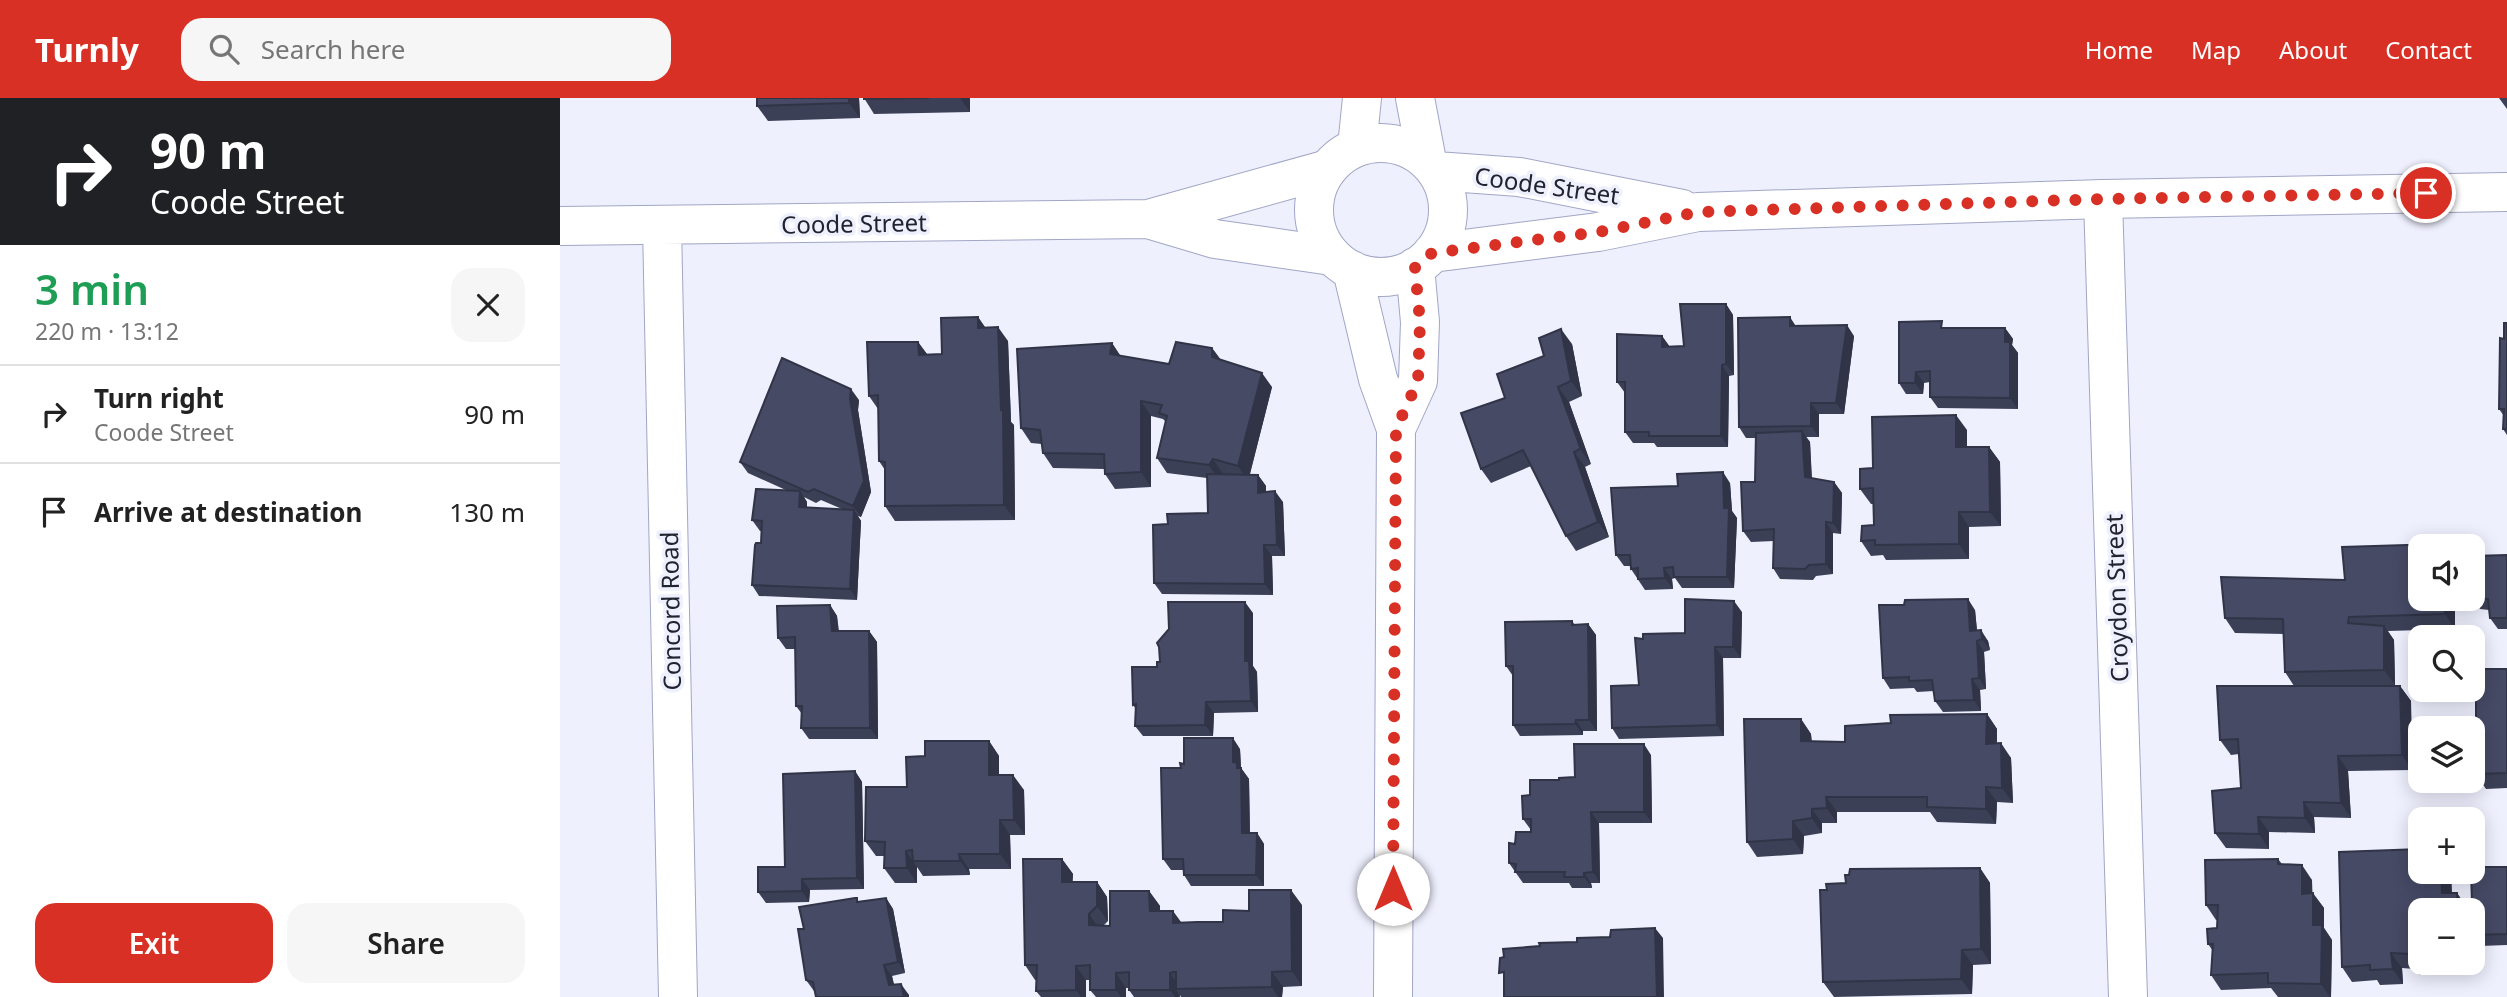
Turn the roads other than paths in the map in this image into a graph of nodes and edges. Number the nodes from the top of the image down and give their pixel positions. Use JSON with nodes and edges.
{"nodes":[{"id":1,"x":1362,"y":98,"type":"edge"},
{"id":2,"x":1415,"y":98,"type":"edge"},
{"id":3,"x":1343,"y":158,"type":"junction"},
{"id":4,"x":1432,"y":166,"type":"junction"},
{"id":5,"x":2507,"y":192,"type":"edge"},
{"id":6,"x":2103,"y":199,"type":"junction"},
{"id":7,"x":1698,"y":212,"type":"junction"},
{"id":8,"x":1148,"y":219,"type":"junction"},
{"id":9,"x":662,"y":225,"type":"junction"},
{"id":10,"x":560,"y":226,"type":"edge"},
{"id":11,"x":1424,"y":260,"type":"junction"},
{"id":12,"x":1342,"y":263,"type":"junction"},
{"id":13,"x":1396,"y":429,"type":"junction"},
{"id":14,"x":678,"y":997,"type":"edge"},
{"id":15,"x":1393,"y":997,"type":"edge"},
{"id":16,"x":2128,"y":997,"type":"edge"}],
"edges":[{"from":1,"to":3,"type":"street"},
{"from":2,"to":4,"type":"street"},
{"from":3,"to":4,"type":"street"},
{"from":3,"to":8,"type":"street","name":"Coode Street"},
{"from":3,"to":12,"type":"street"},
{"from":4,"to":7,"type":"street","name":"Coode Street"},
{"from":4,"to":11,"type":"street"},
{"from":5,"to":6,"type":"street","name":"Coode Street"},
{"from":6,"to":7,"type":"street","name":"Coode Street"},
{"from":6,"to":16,"type":"street","name":"Croydon Street"},
{"from":7,"to":11,"type":"street","name":"Coode Street"},
{"from":8,"to":9,"type":"street","name":"Coode Street"},
{"from":8,"to":12,"type":"street","name":"Coode Street"},
{"from":9,"to":10,"type":"street","name":"Coode Street"},
{"from":9,"to":14,"type":"street","name":"Concord Road"},
{"from":11,"to":12,"type":"street"},
{"from":11,"to":13,"type":"street"},
{"from":12,"to":13,"type":"street"},
{"from":13,"to":15,"type":"street"}]}
